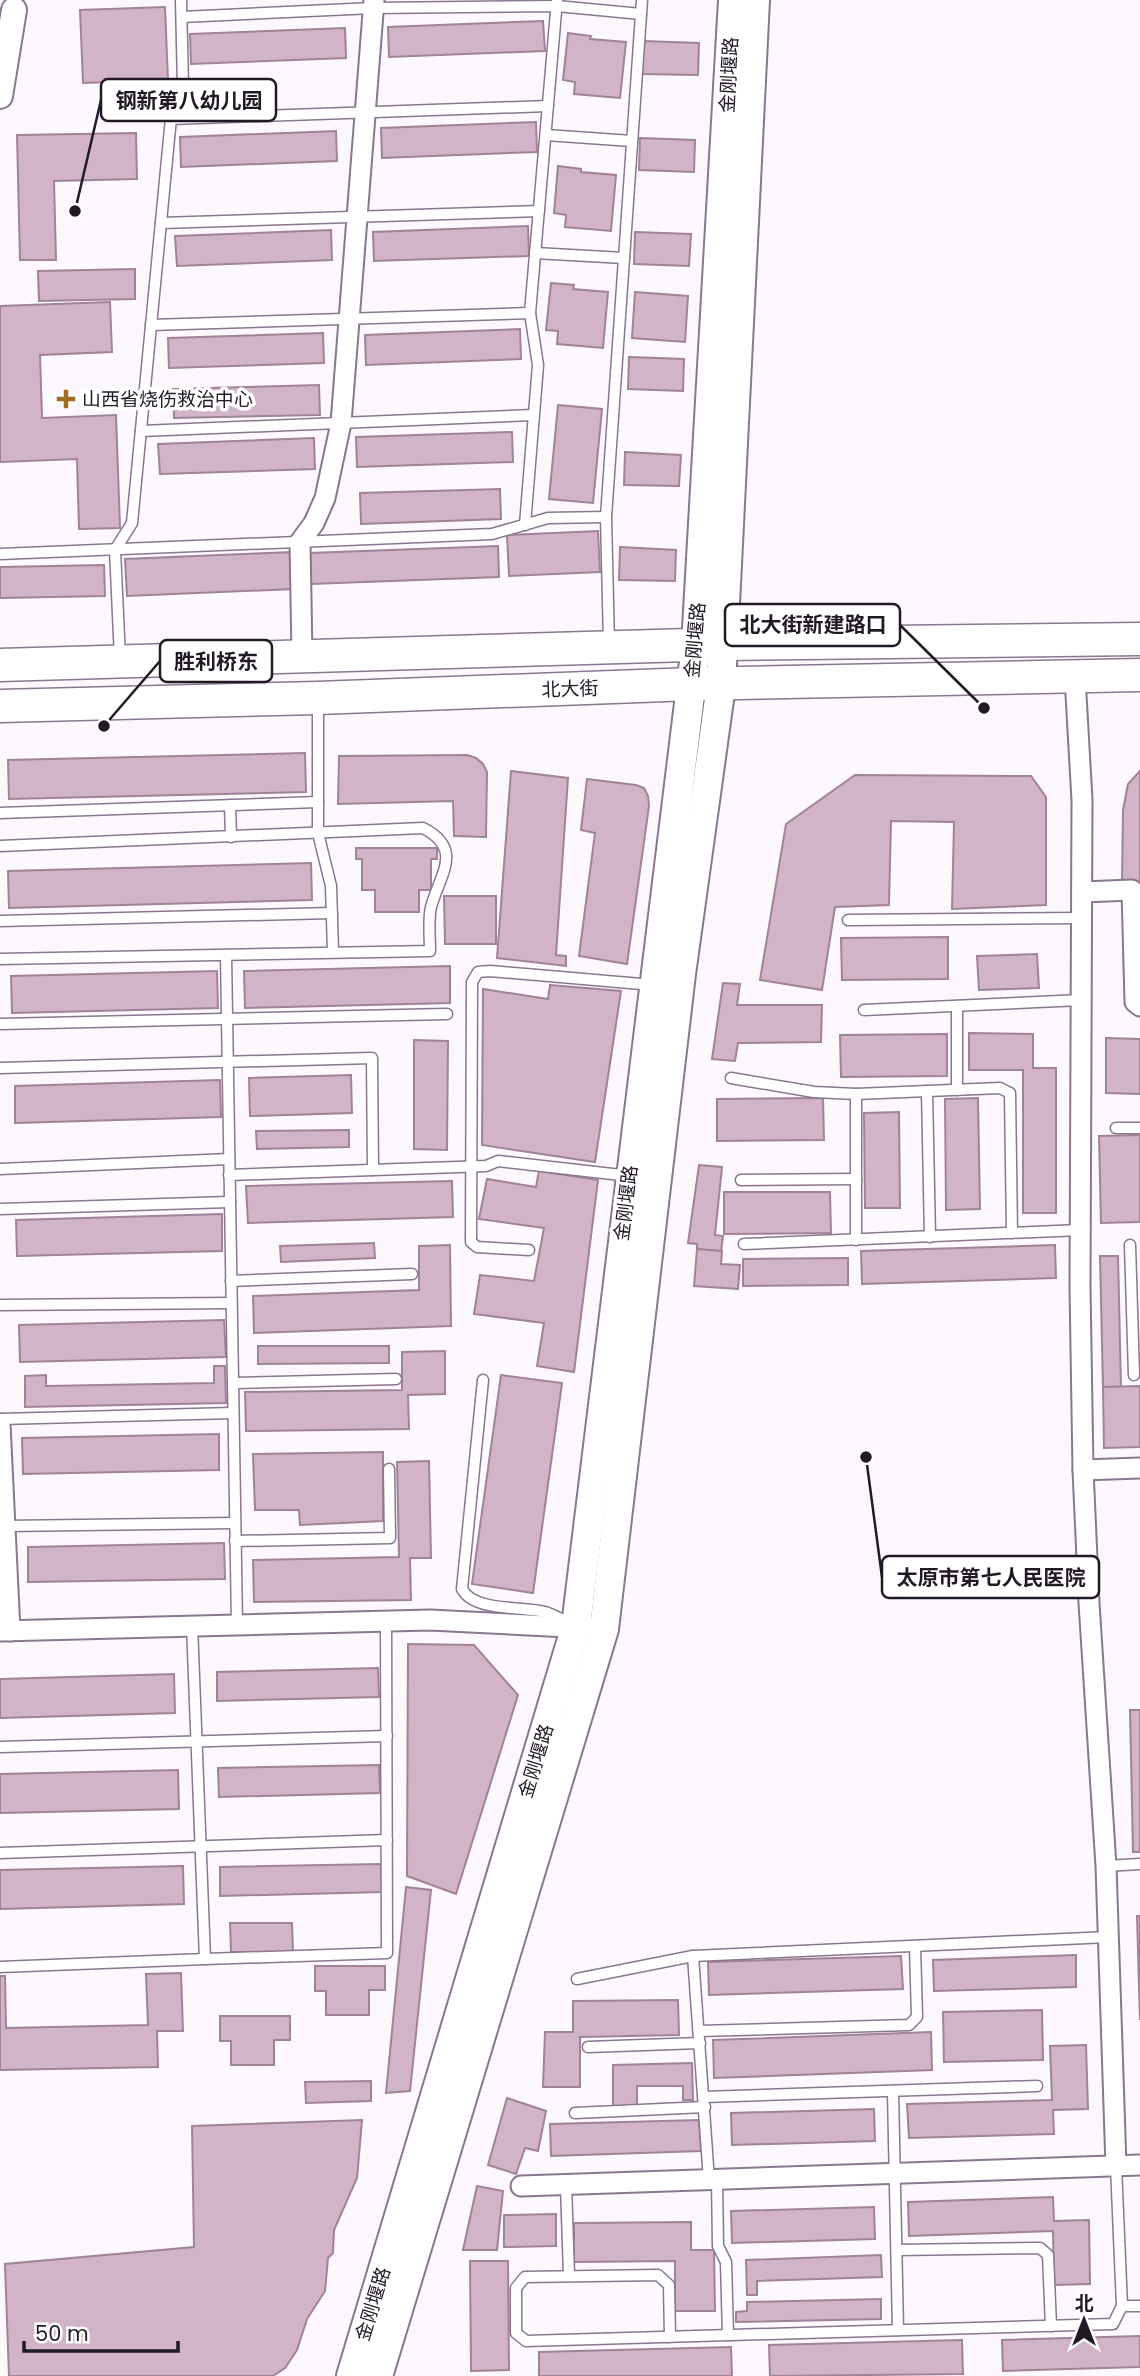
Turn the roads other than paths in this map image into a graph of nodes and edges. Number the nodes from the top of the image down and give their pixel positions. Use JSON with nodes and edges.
{"nodes":[{"id":1,"x":181,"y":0,"type":"edge"},
{"id":2,"x":642,"y":0,"type":"edge"},
{"id":3,"x":733,"y":0,"type":"edge"},
{"id":4,"x":755,"y":0,"type":"edge"},
{"id":5,"x":557,"y":3,"type":"edge"},
{"id":6,"x":373,"y":4,"type":"edge"},
{"id":7,"x":15,"y":5,"type":"edge"},
{"id":8,"x":641,"y":14,"type":"junction"},
{"id":9,"x":182,"y":17,"type":"junction"},
{"id":10,"x":0,"y":45,"type":"edge"},
{"id":11,"x":0,"y":96,"type":"edge"},
{"id":12,"x":548,"y":106,"type":"junction"},
{"id":13,"x":365,"y":112,"type":"junction"},
{"id":14,"x":172,"y":119,"type":"junction"},
{"id":15,"x":546,"y":135,"type":"junction"},
{"id":16,"x":632,"y":141,"type":"junction"},
{"id":17,"x":539,"y":211,"type":"junction"},
{"id":18,"x":357,"y":217,"type":"junction"},
{"id":19,"x":161,"y":223,"type":"junction"},
{"id":20,"x":535,"y":253,"type":"junction"},
{"id":21,"x":624,"y":258,"type":"junction"},
{"id":22,"x":530,"y":313,"type":"junction"},
{"id":23,"x":349,"y":318,"type":"junction"},
{"id":24,"x":151,"y":325,"type":"junction"},
{"id":25,"x":533,"y":415,"type":"junction"},
{"id":26,"x":341,"y":423,"type":"junction"},
{"id":27,"x":141,"y":431,"type":"junction"},
{"id":28,"x":606,"y":517,"type":"junction"},
{"id":29,"x":524,"y":525,"type":"junction"},
{"id":30,"x":299,"y":542,"type":"junction"},
{"id":31,"x":115,"y":550,"type":"junction"},
{"id":32,"x":0,"y":554,"type":"edge"},
{"id":33,"x":1140,"y":639,"type":"edge"},
{"id":34,"x":710,"y":645,"type":"junction"},
{"id":35,"x":609,"y":648,"type":"junction"},
{"id":36,"x":302,"y":656,"type":"junction"},
{"id":37,"x":120,"y":662,"type":"junction"},
{"id":38,"x":0,"y":665,"type":"edge"},
{"id":39,"x":1140,"y":675,"type":"edge"},
{"id":40,"x":1075,"y":677,"type":"junction"},
{"id":41,"x":706,"y":685,"type":"junction"},
{"id":42,"x":318,"y":698,"type":"junction"},
{"id":43,"x":0,"y":706,"type":"edge"},
{"id":44,"x":318,"y":802,"type":"junction"},
{"id":45,"x":230,"y":805,"type":"junction"},
{"id":46,"x":0,"y":813,"type":"edge"},
{"id":47,"x":318,"y":833,"type":"junction"},
{"id":48,"x":231,"y":837,"type":"junction"},
{"id":49,"x":0,"y":846,"type":"edge"},
{"id":50,"x":1136,"y":890,"type":"edge"},
{"id":51,"x":1082,"y":892,"type":"junction"},
{"id":52,"x":332,"y":913,"type":"junction"},
{"id":53,"x":1082,"y":918,"type":"junction"},
{"id":54,"x":848,"y":920,"type":"dead end"},
{"id":55,"x":0,"y":921,"type":"edge"},
{"id":56,"x":332,"y":952,"type":"junction"},
{"id":57,"x":226,"y":955,"type":"junction"},
{"id":58,"x":0,"y":960,"type":"edge"},
{"id":59,"x":653,"y":985,"type":"junction"},
{"id":60,"x":1081,"y":1000,"type":"junction"},
{"id":61,"x":957,"y":1006,"type":"junction"},
{"id":62,"x":1140,"y":1006,"type":"edge"},
{"id":63,"x":864,"y":1010,"type":"dead end"},
{"id":64,"x":447,"y":1014,"type":"dead end"},
{"id":65,"x":227,"y":1019,"type":"junction"},
{"id":66,"x":0,"y":1024,"type":"edge"},
{"id":67,"x":227,"y":1062,"type":"junction"},
{"id":68,"x":0,"y":1068,"type":"edge"},
{"id":69,"x":731,"y":1078,"type":"dead end"},
{"id":70,"x":957,"y":1090,"type":"junction"},
{"id":71,"x":927,"y":1091,"type":"junction"},
{"id":72,"x":856,"y":1094,"type":"junction"},
{"id":73,"x":1116,"y":1128,"type":"dead end"},
{"id":74,"x":1140,"y":1128,"type":"edge"},
{"id":75,"x":229,"y":1159,"type":"junction"},
{"id":76,"x":471,"y":1166,"type":"junction"},
{"id":77,"x":0,"y":1168,"type":"edge"},
{"id":78,"x":373,"y":1170,"type":"junction"},
{"id":79,"x":229,"y":1175,"type":"junction"},
{"id":80,"x":643,"y":1178,"type":"junction"},
{"id":81,"x":856,"y":1179,"type":"junction"},
{"id":82,"x":741,"y":1180,"type":"dead end"},
{"id":83,"x":230,"y":1202,"type":"junction"},
{"id":84,"x":0,"y":1209,"type":"edge"},
{"id":85,"x":1080,"y":1230,"type":"junction"},
{"id":86,"x":1012,"y":1233,"type":"junction"},
{"id":87,"x":930,"y":1237,"type":"junction"},
{"id":88,"x":856,"y":1240,"type":"junction"},
{"id":89,"x":744,"y":1244,"type":"dead end"},
{"id":90,"x":1130,"y":1245,"type":"dead end"},
{"id":91,"x":529,"y":1250,"type":"dead end"},
{"id":92,"x":412,"y":1273,"type":"dead end"},
{"id":93,"x":231,"y":1281,"type":"junction"},
{"id":94,"x":231,"y":1303,"type":"junction"},
{"id":95,"x":0,"y":1305,"type":"edge"},
{"id":96,"x":1136,"y":1321,"type":"edge"},
{"id":97,"x":1133,"y":1375,"type":"dead end"},
{"id":98,"x":396,"y":1379,"type":"dead end"},
{"id":99,"x":483,"y":1380,"type":"dead end"},
{"id":100,"x":233,"y":1383,"type":"junction"},
{"id":101,"x":233,"y":1413,"type":"junction"},
{"id":102,"x":0,"y":1419,"type":"edge"},
{"id":103,"x":0,"y":1424,"type":"edge"},
{"id":104,"x":1140,"y":1468,"type":"edge"},
{"id":105,"x":389,"y":1469,"type":"dead end"},
{"id":106,"x":1083,"y":1470,"type":"junction"},
{"id":107,"x":235,"y":1523,"type":"junction"},
{"id":108,"x":5,"y":1526,"type":"junction"},
{"id":109,"x":235,"y":1541,"type":"junction"},
{"id":110,"x":386,"y":1621,"type":"junction"},
{"id":111,"x":192,"y":1625,"type":"junction"},
{"id":112,"x":237,"y":1625,"type":"junction"},
{"id":113,"x":590,"y":1628,"type":"junction"},
{"id":114,"x":5,"y":1631,"type":"edge"},
{"id":115,"x":387,"y":1737,"type":"junction"},
{"id":116,"x":197,"y":1742,"type":"junction"},
{"id":117,"x":0,"y":1747,"type":"edge"},
{"id":118,"x":387,"y":1840,"type":"junction"},
{"id":119,"x":201,"y":1846,"type":"junction"},
{"id":120,"x":0,"y":1853,"type":"edge"},
{"id":121,"x":1140,"y":1864,"type":"edge"},
{"id":122,"x":1107,"y":1866,"type":"junction"},
{"id":123,"x":1108,"y":1937,"type":"junction"},
{"id":124,"x":915,"y":1946,"type":"junction"},
{"id":125,"x":693,"y":1956,"type":"junction"},
{"id":126,"x":205,"y":1959,"type":"junction"},
{"id":127,"x":0,"y":1967,"type":"edge"},
{"id":128,"x":577,"y":1979,"type":"dead end"},
{"id":129,"x":699,"y":2031,"type":"junction"},
{"id":130,"x":700,"y":2043,"type":"junction"},
{"id":131,"x":588,"y":2047,"type":"dead end"},
{"id":132,"x":1037,"y":2086,"type":"dead end"},
{"id":133,"x":893,"y":2092,"type":"junction"},
{"id":134,"x":705,"y":2102,"type":"junction"},
{"id":135,"x":575,"y":2113,"type":"dead end"},
{"id":136,"x":1140,"y":2165,"type":"edge"},
{"id":137,"x":1116,"y":2166,"type":"junction"},
{"id":138,"x":896,"y":2173,"type":"junction"},
{"id":139,"x":713,"y":2179,"type":"junction"},
{"id":140,"x":566,"y":2185,"type":"junction"},
{"id":141,"x":521,"y":2186,"type":"dead end"},
{"id":142,"x":897,"y":2250,"type":"junction"},
{"id":143,"x":569,"y":2275,"type":"junction"},
{"id":144,"x":1122,"y":2306,"type":"junction"},
{"id":145,"x":1140,"y":2306,"type":"edge"},
{"id":146,"x":1051,"y":2326,"type":"junction"},
{"id":147,"x":898,"y":2330,"type":"junction"},
{"id":148,"x":728,"y":2335,"type":"junction"},
{"id":149,"x":670,"y":2337,"type":"junction"},
{"id":150,"x":351,"y":2376,"type":"edge"},
{"id":151,"x":378,"y":2376,"type":"edge"}],
"edges":[{"from":1,"to":9,"type":"lane"},
{"from":2,"to":8,"type":"lane"},
{"from":3,"to":34,"type":"main road","name":"金刚堰路"},
{"from":4,"to":34,"type":"main road"},
{"from":5,"to":6,"type":"lane"},
{"from":5,"to":8,"type":"lane"},
{"from":5,"to":12,"type":"lane"},
{"from":6,"to":9,"type":"lane"},
{"from":6,"to":13,"type":"street"},
{"from":7,"to":10,"type":"street"},
{"from":7,"to":11,"type":"street"},
{"from":8,"to":16,"type":"lane"},
{"from":9,"to":14,"type":"lane"},
{"from":12,"to":13,"type":"lane"},
{"from":12,"to":15,"type":"lane"},
{"from":13,"to":14,"type":"lane"},
{"from":13,"to":18,"type":"street"},
{"from":14,"to":19,"type":"lane"},
{"from":15,"to":16,"type":"lane"},
{"from":15,"to":17,"type":"lane"},
{"from":16,"to":21,"type":"lane"},
{"from":17,"to":18,"type":"lane"},
{"from":17,"to":20,"type":"lane"},
{"from":18,"to":19,"type":"lane"},
{"from":18,"to":23,"type":"street"},
{"from":19,"to":24,"type":"lane"},
{"from":20,"to":21,"type":"lane"},
{"from":20,"to":22,"type":"lane"},
{"from":21,"to":28,"type":"lane"},
{"from":22,"to":23,"type":"lane"},
{"from":22,"to":25,"type":"lane"},
{"from":23,"to":24,"type":"lane"},
{"from":23,"to":26,"type":"street"},
{"from":24,"to":27,"type":"lane"},
{"from":25,"to":26,"type":"lane"},
{"from":25,"to":29,"type":"lane"},
{"from":26,"to":27,"type":"lane"},
{"from":26,"to":30,"type":"street"},
{"from":27,"to":31,"type":"lane"},
{"from":28,"to":29,"type":"lane"},
{"from":28,"to":35,"type":"lane"},
{"from":29,"to":30,"type":"lane"},
{"from":30,"to":31,"type":"lane"},
{"from":30,"to":36,"type":"street"},
{"from":31,"to":32,"type":"lane"},
{"from":31,"to":37,"type":"lane"},
{"from":33,"to":34,"type":"main road","name":"北大街"},
{"from":34,"to":35,"type":"main road","name":"北大街"},
{"from":34,"to":41,"type":"main road","name":"金刚堰路"},
{"from":35,"to":36,"type":"main road","name":"北大街"},
{"from":36,"to":37,"type":"main road","name":"北大街"},
{"from":37,"to":38,"type":"main road","name":"北大街"},
{"from":39,"to":40,"type":"main road","name":"北大街"},
{"from":40,"to":41,"type":"main road","name":"北大街"},
{"from":40,"to":51,"type":"street"},
{"from":41,"to":42,"type":"main road","name":"北大街"},
{"from":41,"to":59,"type":"main road","name":"金刚堰路"},
{"from":41,"to":80,"type":"main road"},
{"from":42,"to":43,"type":"main road","name":"北大街"},
{"from":42,"to":44,"type":"lane"},
{"from":44,"to":45,"type":"lane"},
{"from":44,"to":47,"type":"lane"},
{"from":45,"to":46,"type":"lane"},
{"from":45,"to":48,"type":"lane"},
{"from":47,"to":48,"type":"lane"},
{"from":47,"to":52,"type":"lane"},
{"from":47,"to":56,"type":"lane"},
{"from":48,"to":49,"type":"lane"},
{"from":50,"to":51,"type":"street"},
{"from":50,"to":62,"type":"street"},
{"from":51,"to":53,"type":"street"},
{"from":52,"to":55,"type":"lane"},
{"from":52,"to":56,"type":"lane"},
{"from":53,"to":54,"type":"lane"},
{"from":53,"to":60,"type":"street"},
{"from":56,"to":57,"type":"lane"},
{"from":57,"to":58,"type":"lane"},
{"from":57,"to":65,"type":"lane"},
{"from":59,"to":76,"type":"lane"},
{"from":59,"to":80,"type":"main road","name":"金刚堰路"},
{"from":60,"to":61,"type":"lane"},
{"from":60,"to":85,"type":"street"},
{"from":61,"to":63,"type":"lane"},
{"from":61,"to":70,"type":"lane"},
{"from":64,"to":65,"type":"lane"},
{"from":65,"to":66,"type":"lane"},
{"from":65,"to":67,"type":"lane"},
{"from":67,"to":68,"type":"lane"},
{"from":67,"to":75,"type":"lane"},
{"from":67,"to":78,"type":"lane"},
{"from":69,"to":72,"type":"lane"},
{"from":70,"to":71,"type":"lane"},
{"from":70,"to":86,"type":"lane"},
{"from":71,"to":72,"type":"lane"},
{"from":71,"to":87,"type":"lane"},
{"from":72,"to":81,"type":"lane"},
{"from":73,"to":74,"type":"lane"},
{"from":75,"to":77,"type":"lane"},
{"from":75,"to":79,"type":"lane"},
{"from":76,"to":78,"type":"lane"},
{"from":76,"to":80,"type":"lane"},
{"from":76,"to":91,"type":"lane"},
{"from":78,"to":79,"type":"lane"},
{"from":79,"to":83,"type":"lane"},
{"from":80,"to":113,"type":"main road"},
{"from":81,"to":82,"type":"lane"},
{"from":81,"to":88,"type":"lane"},
{"from":83,"to":84,"type":"lane"},
{"from":83,"to":93,"type":"lane"},
{"from":85,"to":86,"type":"lane"},
{"from":85,"to":106,"type":"street"},
{"from":86,"to":87,"type":"lane"},
{"from":87,"to":88,"type":"lane"},
{"from":88,"to":89,"type":"lane"},
{"from":90,"to":96,"type":"lane"},
{"from":92,"to":93,"type":"lane"},
{"from":93,"to":94,"type":"lane"},
{"from":94,"to":95,"type":"lane"},
{"from":94,"to":100,"type":"lane"},
{"from":96,"to":97,"type":"lane"},
{"from":98,"to":100,"type":"lane"},
{"from":99,"to":113,"type":"lane"},
{"from":100,"to":101,"type":"lane"},
{"from":101,"to":102,"type":"lane"},
{"from":101,"to":107,"type":"lane"},
{"from":103,"to":108,"type":"street"},
{"from":104,"to":106,"type":"street"},
{"from":105,"to":109,"type":"lane"},
{"from":106,"to":122,"type":"street"},
{"from":107,"to":108,"type":"lane"},
{"from":107,"to":109,"type":"lane"},
{"from":108,"to":114,"type":"street"},
{"from":109,"to":112,"type":"lane"},
{"from":110,"to":112,"type":"street"},
{"from":110,"to":113,"type":"street"},
{"from":110,"to":115,"type":"lane"},
{"from":111,"to":112,"type":"street"},
{"from":111,"to":114,"type":"street"},
{"from":111,"to":116,"type":"lane"},
{"from":113,"to":150,"type":"main road","name":"金刚堰路"},
{"from":113,"to":151,"type":"main road"},
{"from":115,"to":116,"type":"lane"},
{"from":115,"to":118,"type":"lane"},
{"from":116,"to":117,"type":"lane"},
{"from":116,"to":119,"type":"lane"},
{"from":118,"to":119,"type":"lane"},
{"from":118,"to":126,"type":"lane"},
{"from":119,"to":120,"type":"lane"},
{"from":119,"to":126,"type":"lane"},
{"from":121,"to":122,"type":"lane"},
{"from":122,"to":123,"type":"street"},
{"from":123,"to":124,"type":"lane"},
{"from":123,"to":137,"type":"street"},
{"from":124,"to":125,"type":"lane"},
{"from":124,"to":129,"type":"lane"},
{"from":125,"to":128,"type":"lane"},
{"from":125,"to":129,"type":"lane"},
{"from":126,"to":127,"type":"lane"},
{"from":129,"to":130,"type":"lane"},
{"from":130,"to":131,"type":"lane"},
{"from":130,"to":134,"type":"lane"},
{"from":132,"to":133,"type":"lane"},
{"from":133,"to":134,"type":"lane"},
{"from":133,"to":138,"type":"lane"},
{"from":134,"to":135,"type":"lane"},
{"from":134,"to":139,"type":"lane"},
{"from":136,"to":137,"type":"street"},
{"from":137,"to":138,"type":"street"},
{"from":137,"to":144,"type":"lane"},
{"from":138,"to":139,"type":"street"},
{"from":138,"to":142,"type":"lane"},
{"from":139,"to":140,"type":"street"},
{"from":139,"to":148,"type":"lane"},
{"from":140,"to":141,"type":"street"},
{"from":140,"to":143,"type":"lane"},
{"from":142,"to":146,"type":"lane"},
{"from":142,"to":147,"type":"lane"},
{"from":143,"to":149,"type":"lane"},
{"from":143,"to":149,"type":"lane"},
{"from":144,"to":145,"type":"lane"},
{"from":144,"to":146,"type":"lane"},
{"from":146,"to":147,"type":"lane"},
{"from":147,"to":148,"type":"lane"},
{"from":148,"to":149,"type":"lane"}]}
